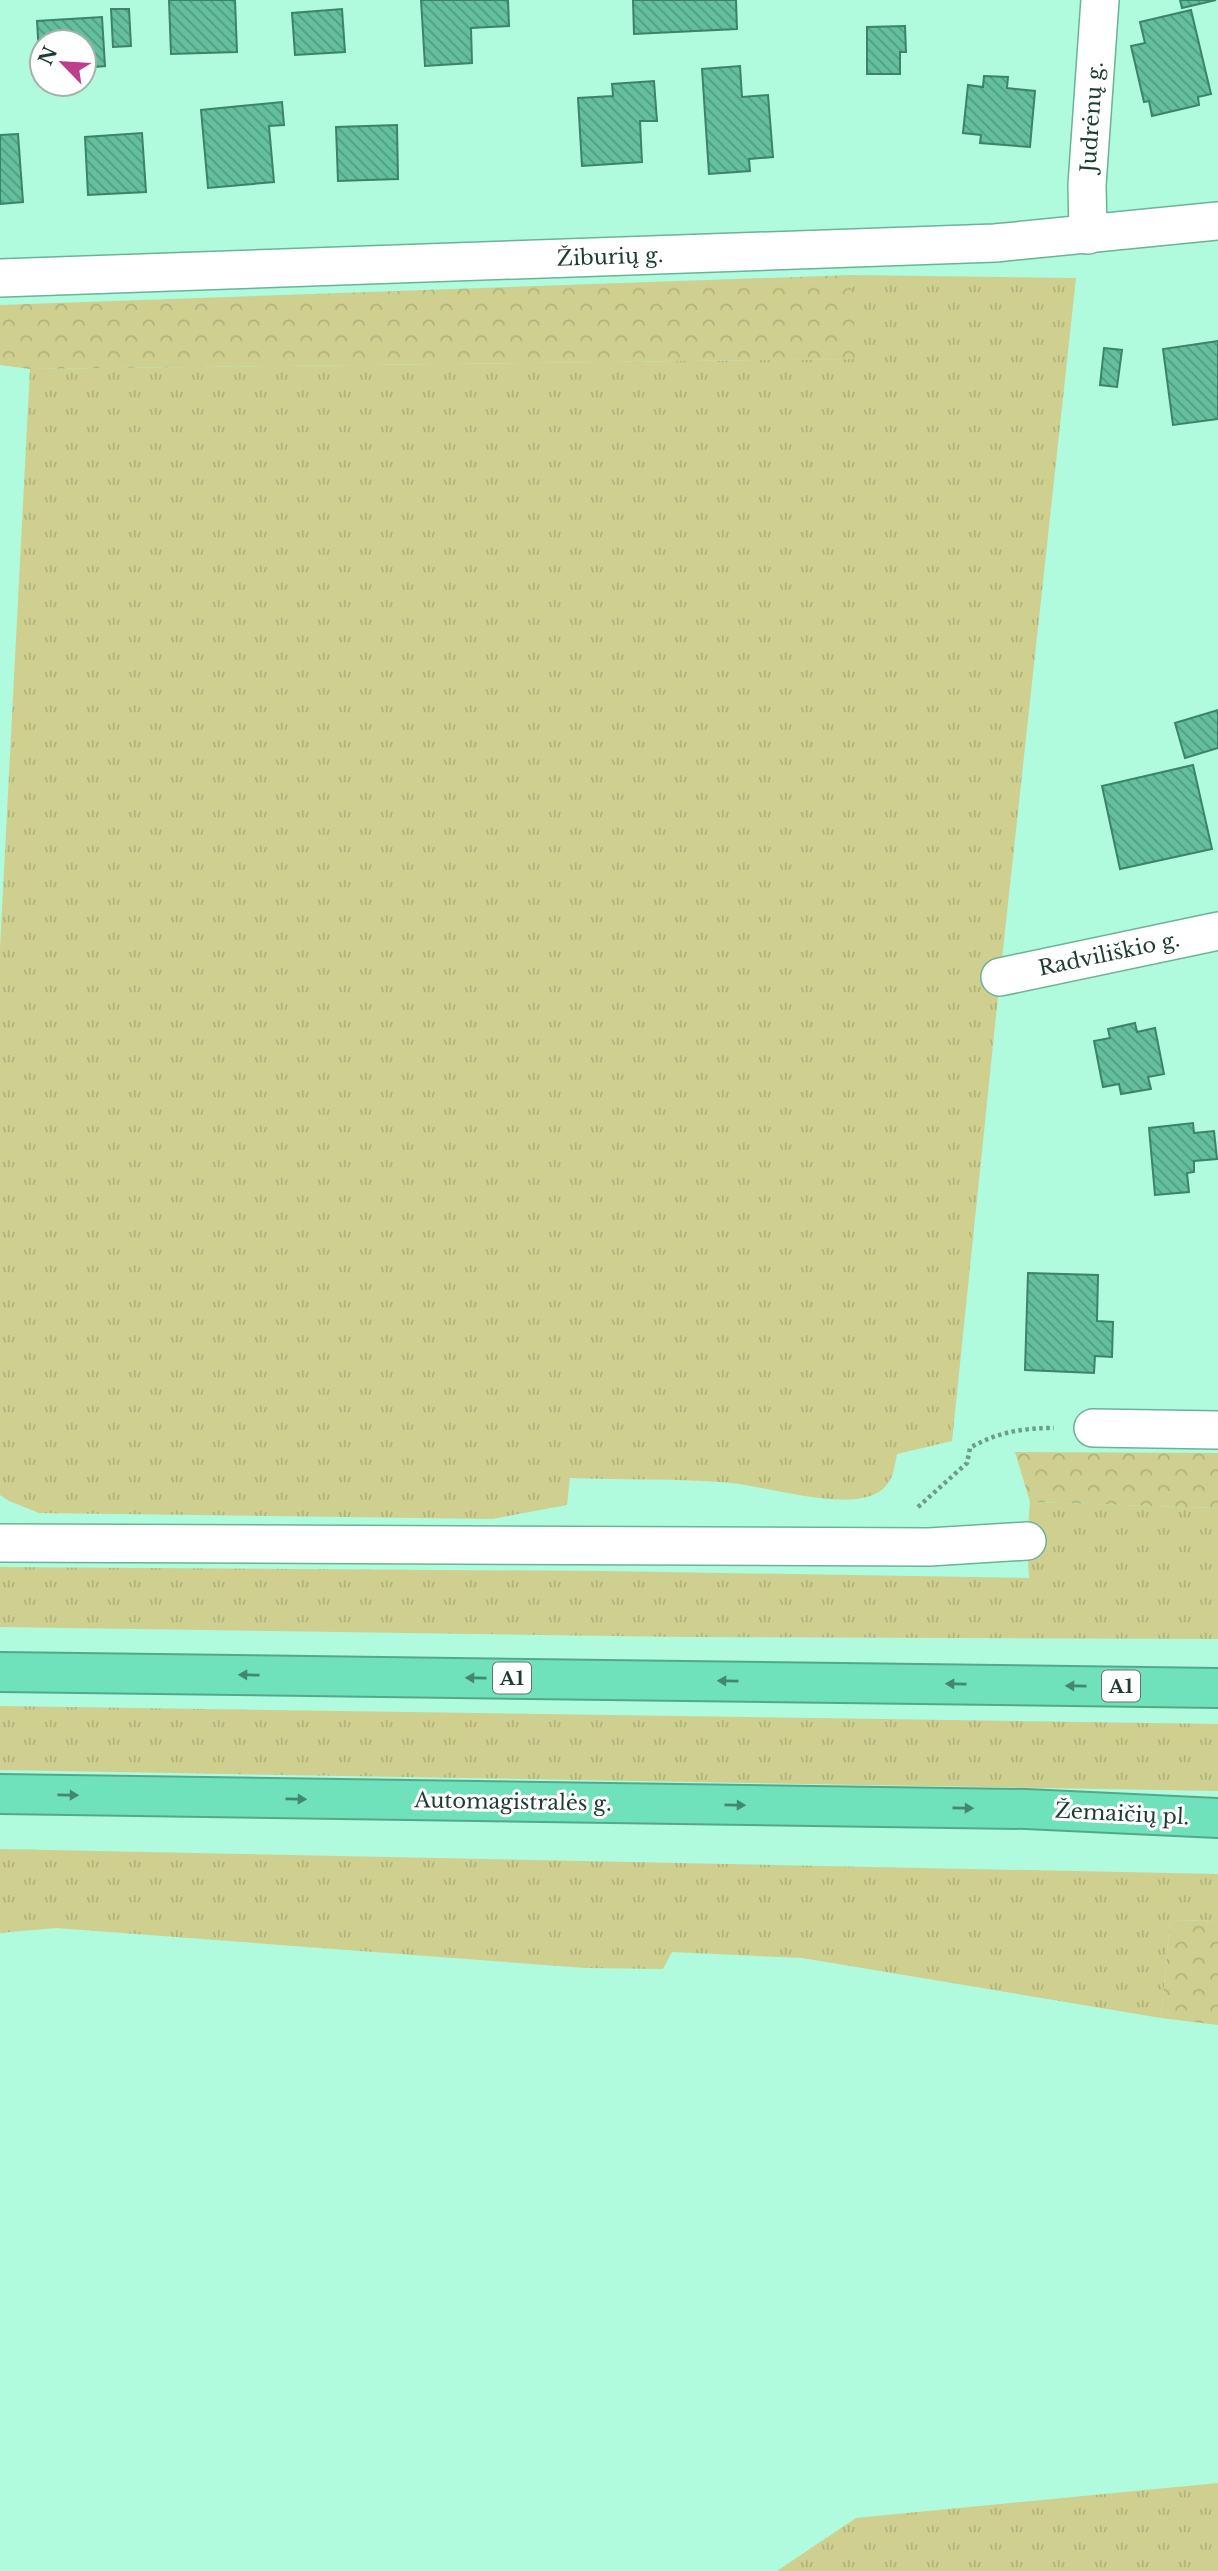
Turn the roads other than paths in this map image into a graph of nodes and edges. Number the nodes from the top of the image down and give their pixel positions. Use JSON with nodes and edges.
{"nodes":[{"id":1,"x":1100,"y":0,"type":"edge"},
{"id":2,"x":1218,"y":221,"type":"edge"},
{"id":3,"x":1088,"y":235,"type":"junction"},
{"id":4,"x":0,"y":278,"type":"edge"},
{"id":5,"x":1218,"y":931,"type":"edge"},
{"id":6,"x":1000,"y":977,"type":"dead end"},
{"id":7,"x":1093,"y":1428,"type":"road end"},
{"id":8,"x":1218,"y":1430,"type":"edge"},
{"id":9,"x":1027,"y":1541,"type":"dead end"},
{"id":10,"x":0,"y":1543,"type":"edge"},
{"id":11,"x":0,"y":1672,"type":"edge"},
{"id":12,"x":1218,"y":1688,"type":"edge"},
{"id":13,"x":0,"y":1794,"type":"edge"},
{"id":14,"x":1026,"y":1809,"type":"joint"},
{"id":15,"x":1218,"y":1818,"type":"edge"}],
"edges":[{"from":1,"to":3,"type":"street","name":"Judrėnų g."},
{"from":2,"to":3,"type":"street","name":"Žiburių g."},
{"from":3,"to":4,"type":"street","name":"Žiburių g."},
{"from":5,"to":6,"type":"street","name":"Radviliškio g."},
{"from":7,"to":8,"type":"street"},
{"from":9,"to":10,"type":"street"},
{"from":12,"to":11,"type":"highway","number":"A1","one_way":true},
{"from":13,"to":14,"type":"highway","name":"Automagistralės g.","one_way":true},
{"from":14,"to":15,"type":"highway","name":"Žemaičių pl."}]}
